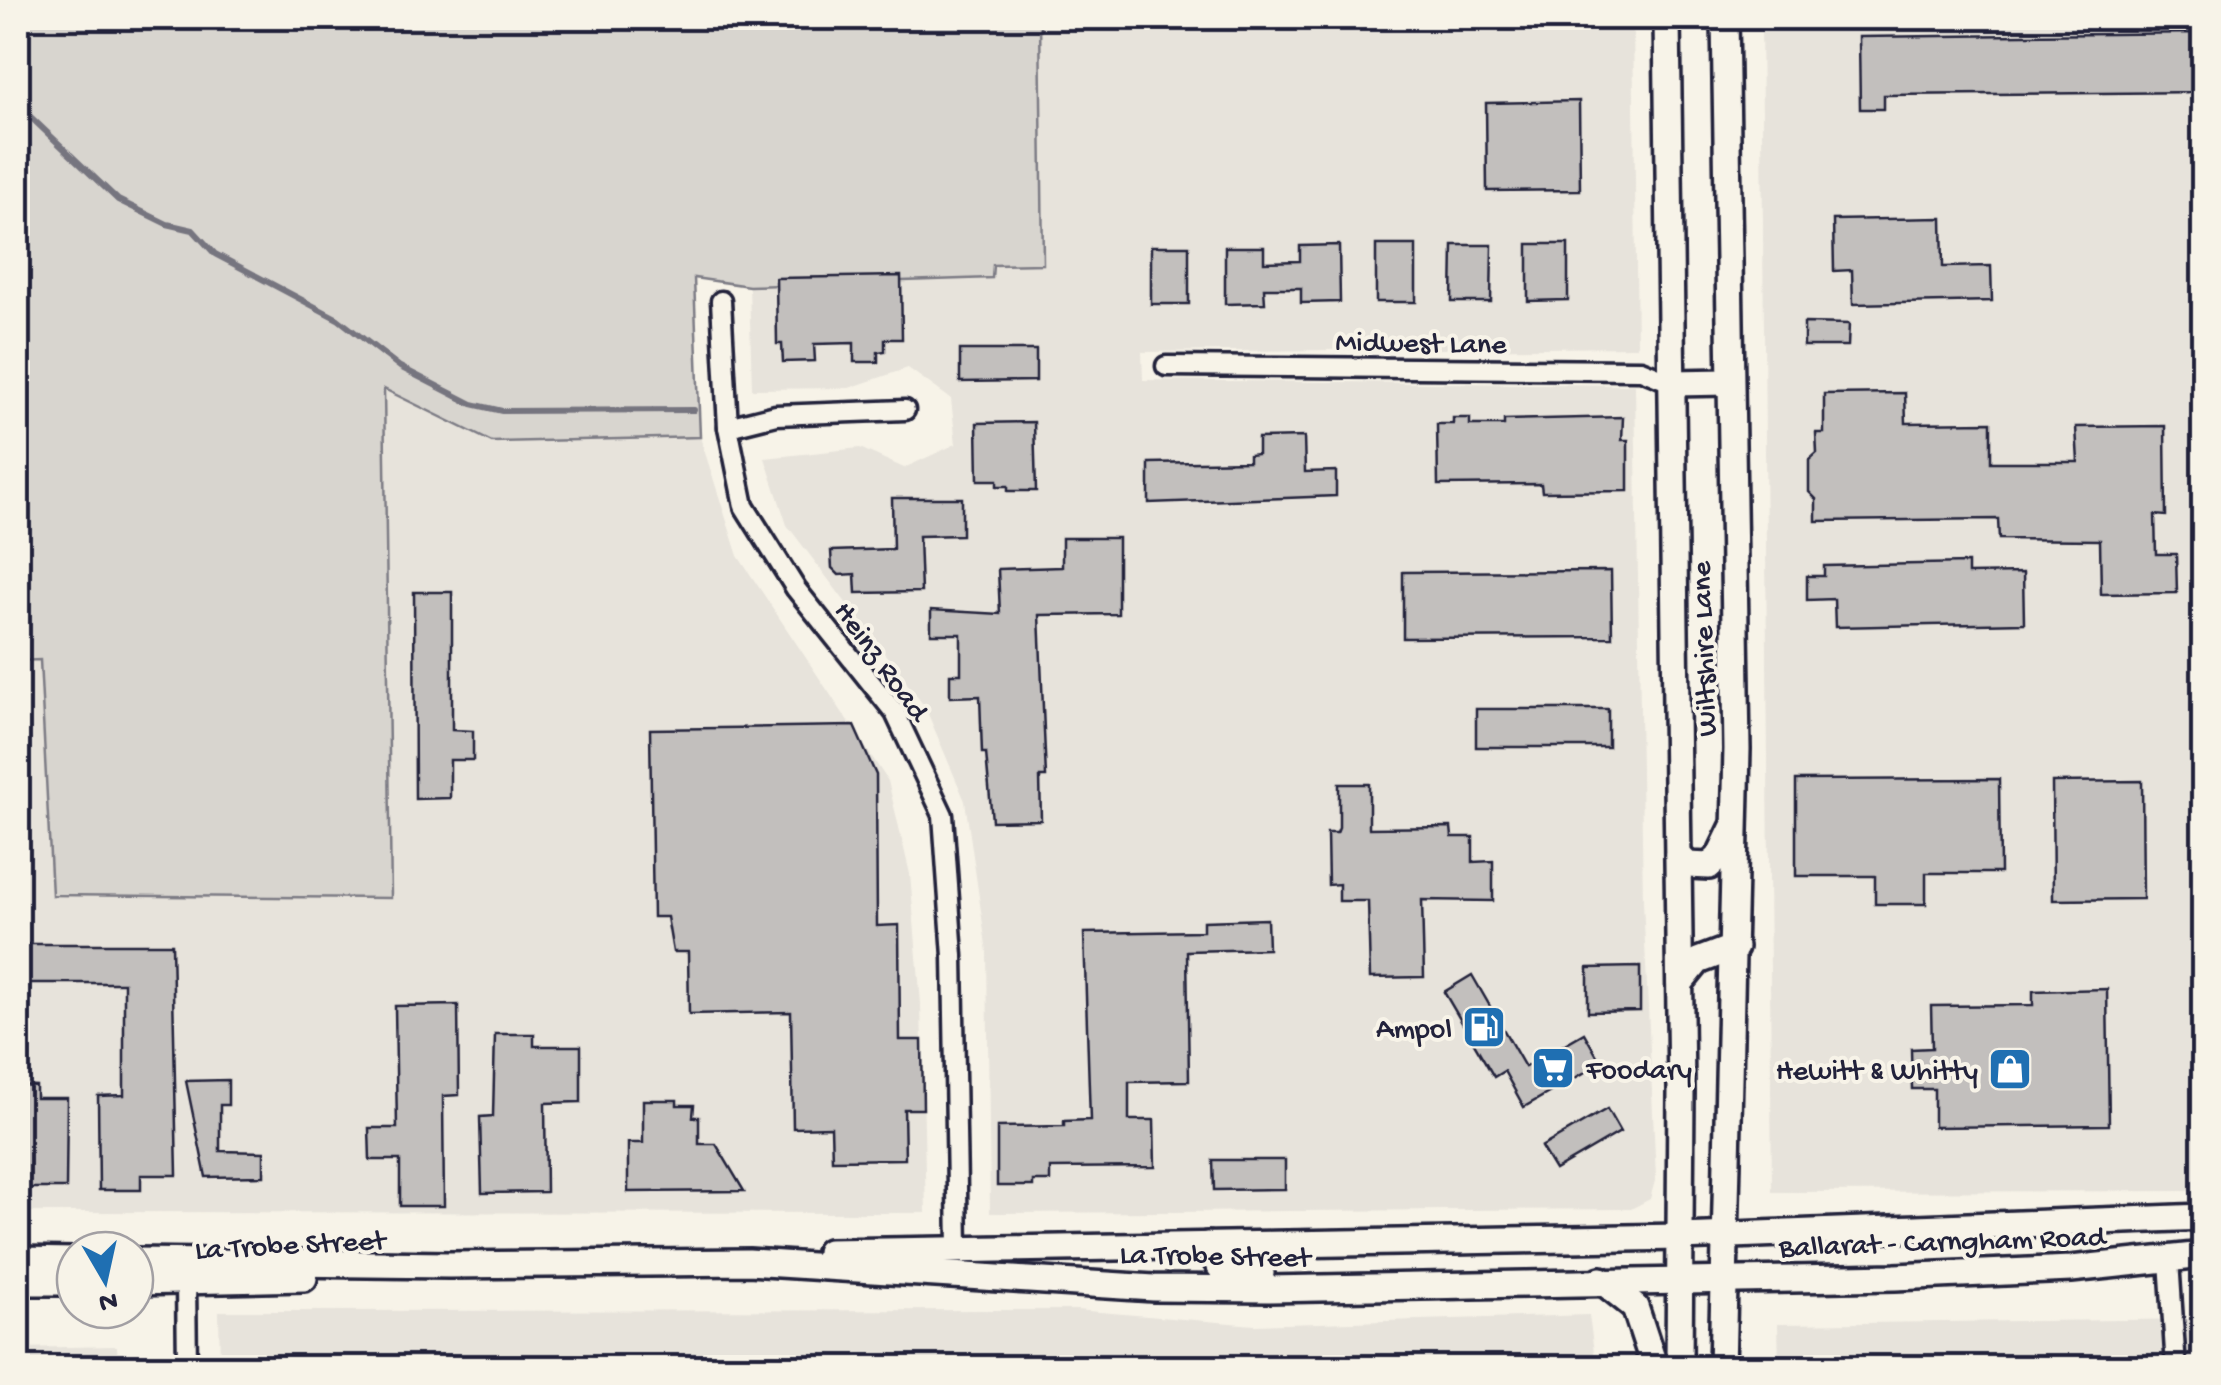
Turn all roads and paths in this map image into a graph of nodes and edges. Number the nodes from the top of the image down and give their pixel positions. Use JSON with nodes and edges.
{"nodes":[{"id":1,"x":1667,"y":18,"type":"edge"},
{"id":2,"x":1724,"y":18,"type":"edge"},
{"id":3,"x":721,"y":300,"type":"dead end"},
{"id":4,"x":1166,"y":366,"type":"dead end"},
{"id":5,"x":1728,"y":382,"type":"junction"},
{"id":6,"x":1672,"y":383,"type":"junction"},
{"id":7,"x":905,"y":410,"type":"dead end"},
{"id":8,"x":728,"y":427,"type":"junction"},
{"id":9,"x":1736,"y":819,"type":"junction"},
{"id":10,"x":1678,"y":855,"type":"junction"},
{"id":11,"x":1735,"y":947,"type":"junction"},
{"id":12,"x":1680,"y":983,"type":"junction"},
{"id":13,"x":2204,"y":1217,"type":"edge"},
{"id":14,"x":2163,"y":1221,"type":"junction"},
{"id":15,"x":1727,"y":1235,"type":"junction"},
{"id":16,"x":1681,"y":1237,"type":"junction"},
{"id":17,"x":1339,"y":1244,"type":"junction"},
{"id":18,"x":1207,"y":1246,"type":"junction"},
{"id":19,"x":958,"y":1247,"type":"junction"},
{"id":20,"x":2204,"y":1255,"type":"edge"},
{"id":21,"x":18,"y":1260,"type":"edge"},
{"id":22,"x":55,"y":1260,"type":"edge"},
{"id":23,"x":2169,"y":1260,"type":"junction"},
{"id":24,"x":749,"y":1262,"type":"junction"},
{"id":25,"x":155,"y":1264,"type":"edge"},
{"id":26,"x":1345,"y":1270,"type":"junction"},
{"id":27,"x":186,"y":1271,"type":"junction"},
{"id":28,"x":155,"y":1278,"type":"edge"},
{"id":29,"x":1681,"y":1278,"type":"junction"},
{"id":30,"x":1727,"y":1278,"type":"junction"},
{"id":31,"x":1602,"y":1280,"type":"junction"},
{"id":32,"x":18,"y":1282,"type":"edge"},
{"id":33,"x":55,"y":1282,"type":"edge"},
{"id":34,"x":1445,"y":1284,"type":"junction"},
{"id":35,"x":1118,"y":1286,"type":"junction"},
{"id":36,"x":187,"y":1368,"type":"edge"},
{"id":37,"x":1654,"y":1368,"type":"edge"},
{"id":38,"x":1679,"y":1368,"type":"edge"},
{"id":39,"x":1722,"y":1368,"type":"edge"},
{"id":40,"x":2176,"y":1368,"type":"edge"}],
"edges":[{"from":1,"to":6,"type":"main road","name":"Wiltshire Lane"},
{"from":2,"to":5,"type":"main road","name":"Wiltshire Lane"},
{"from":3,"to":8,"type":"street","name":"Heinz Road"},
{"from":4,"to":6,"type":"street","name":"Midwest Lane"},
{"from":5,"to":6,"type":"main road"},
{"from":5,"to":9,"type":"main road","name":"Wiltshire Lane"},
{"from":6,"to":10,"type":"main road","name":"Wiltshire Lane"},
{"from":7,"to":8,"type":"street"},
{"from":8,"to":19,"type":"street","name":"Heinz Road"},
{"from":9,"to":10,"type":"main road"},
{"from":9,"to":11,"type":"main road","name":"Wiltshire Lane"},
{"from":10,"to":12,"type":"main road","name":"Wiltshire Lane"},
{"from":11,"to":12,"type":"main road"},
{"from":11,"to":15,"type":"main road","name":"Wiltshire Lane"},
{"from":12,"to":16,"type":"main road","name":"Wiltshire Lane"},
{"from":13,"to":14,"type":"main road","name":"Ballarat - Carngham Road"},
{"from":14,"to":15,"type":"main road","name":"Ballarat - Carngham Road"},
{"from":14,"to":23,"type":"main road"},
{"from":15,"to":16,"type":"main road","name":"Ballarat - Carngham Road"},
{"from":15,"to":30,"type":"main road","name":"Wiltshire Lane"},
{"from":16,"to":17,"type":"main road","name":"La Trobe Street"},
{"from":16,"to":29,"type":"main road","name":"Wiltshire Lane"},
{"from":17,"to":18,"type":"main road","name":"La Trobe Street"},
{"from":17,"to":26,"type":"main road"},
{"from":18,"to":19,"type":"main road","name":"La Trobe Street"},
{"from":18,"to":26,"type":"main road"},
{"from":19,"to":24,"type":"main road","name":"La Trobe Street"},
{"from":19,"to":35,"type":"main road"},
{"from":20,"to":23,"type":"main road","name":"Ballarat - Carngham Road"},
{"from":21,"to":22,"type":"main road"},
{"from":23,"to":30,"type":"main road","name":"Ballarat - Carngham Road"},
{"from":23,"to":40,"type":"street"},
{"from":24,"to":27,"type":"main road","name":"La Trobe Street"},
{"from":24,"to":35,"type":"main road","name":"La Trobe Street"},
{"from":25,"to":27,"type":"main road","name":"La Trobe Street"},
{"from":26,"to":34,"type":"main road"},
{"from":27,"to":28,"type":"main road","name":"La Trobe Street"},
{"from":27,"to":36,"type":"street"},
{"from":29,"to":30,"type":"main road","name":"Ballarat - Carngham Road"},
{"from":29,"to":31,"type":"main road","name":"La Trobe Street"},
{"from":29,"to":38,"type":"main road","name":"Wiltshire Lane"},
{"from":30,"to":39,"type":"main road","name":"Wiltshire Lane"},
{"from":31,"to":34,"type":"main road","name":"La Trobe Street"},
{"from":31,"to":37,"type":"main road"},
{"from":32,"to":33,"type":"main road"},
{"from":34,"to":35,"type":"main road","name":"La Trobe Street"}]}
